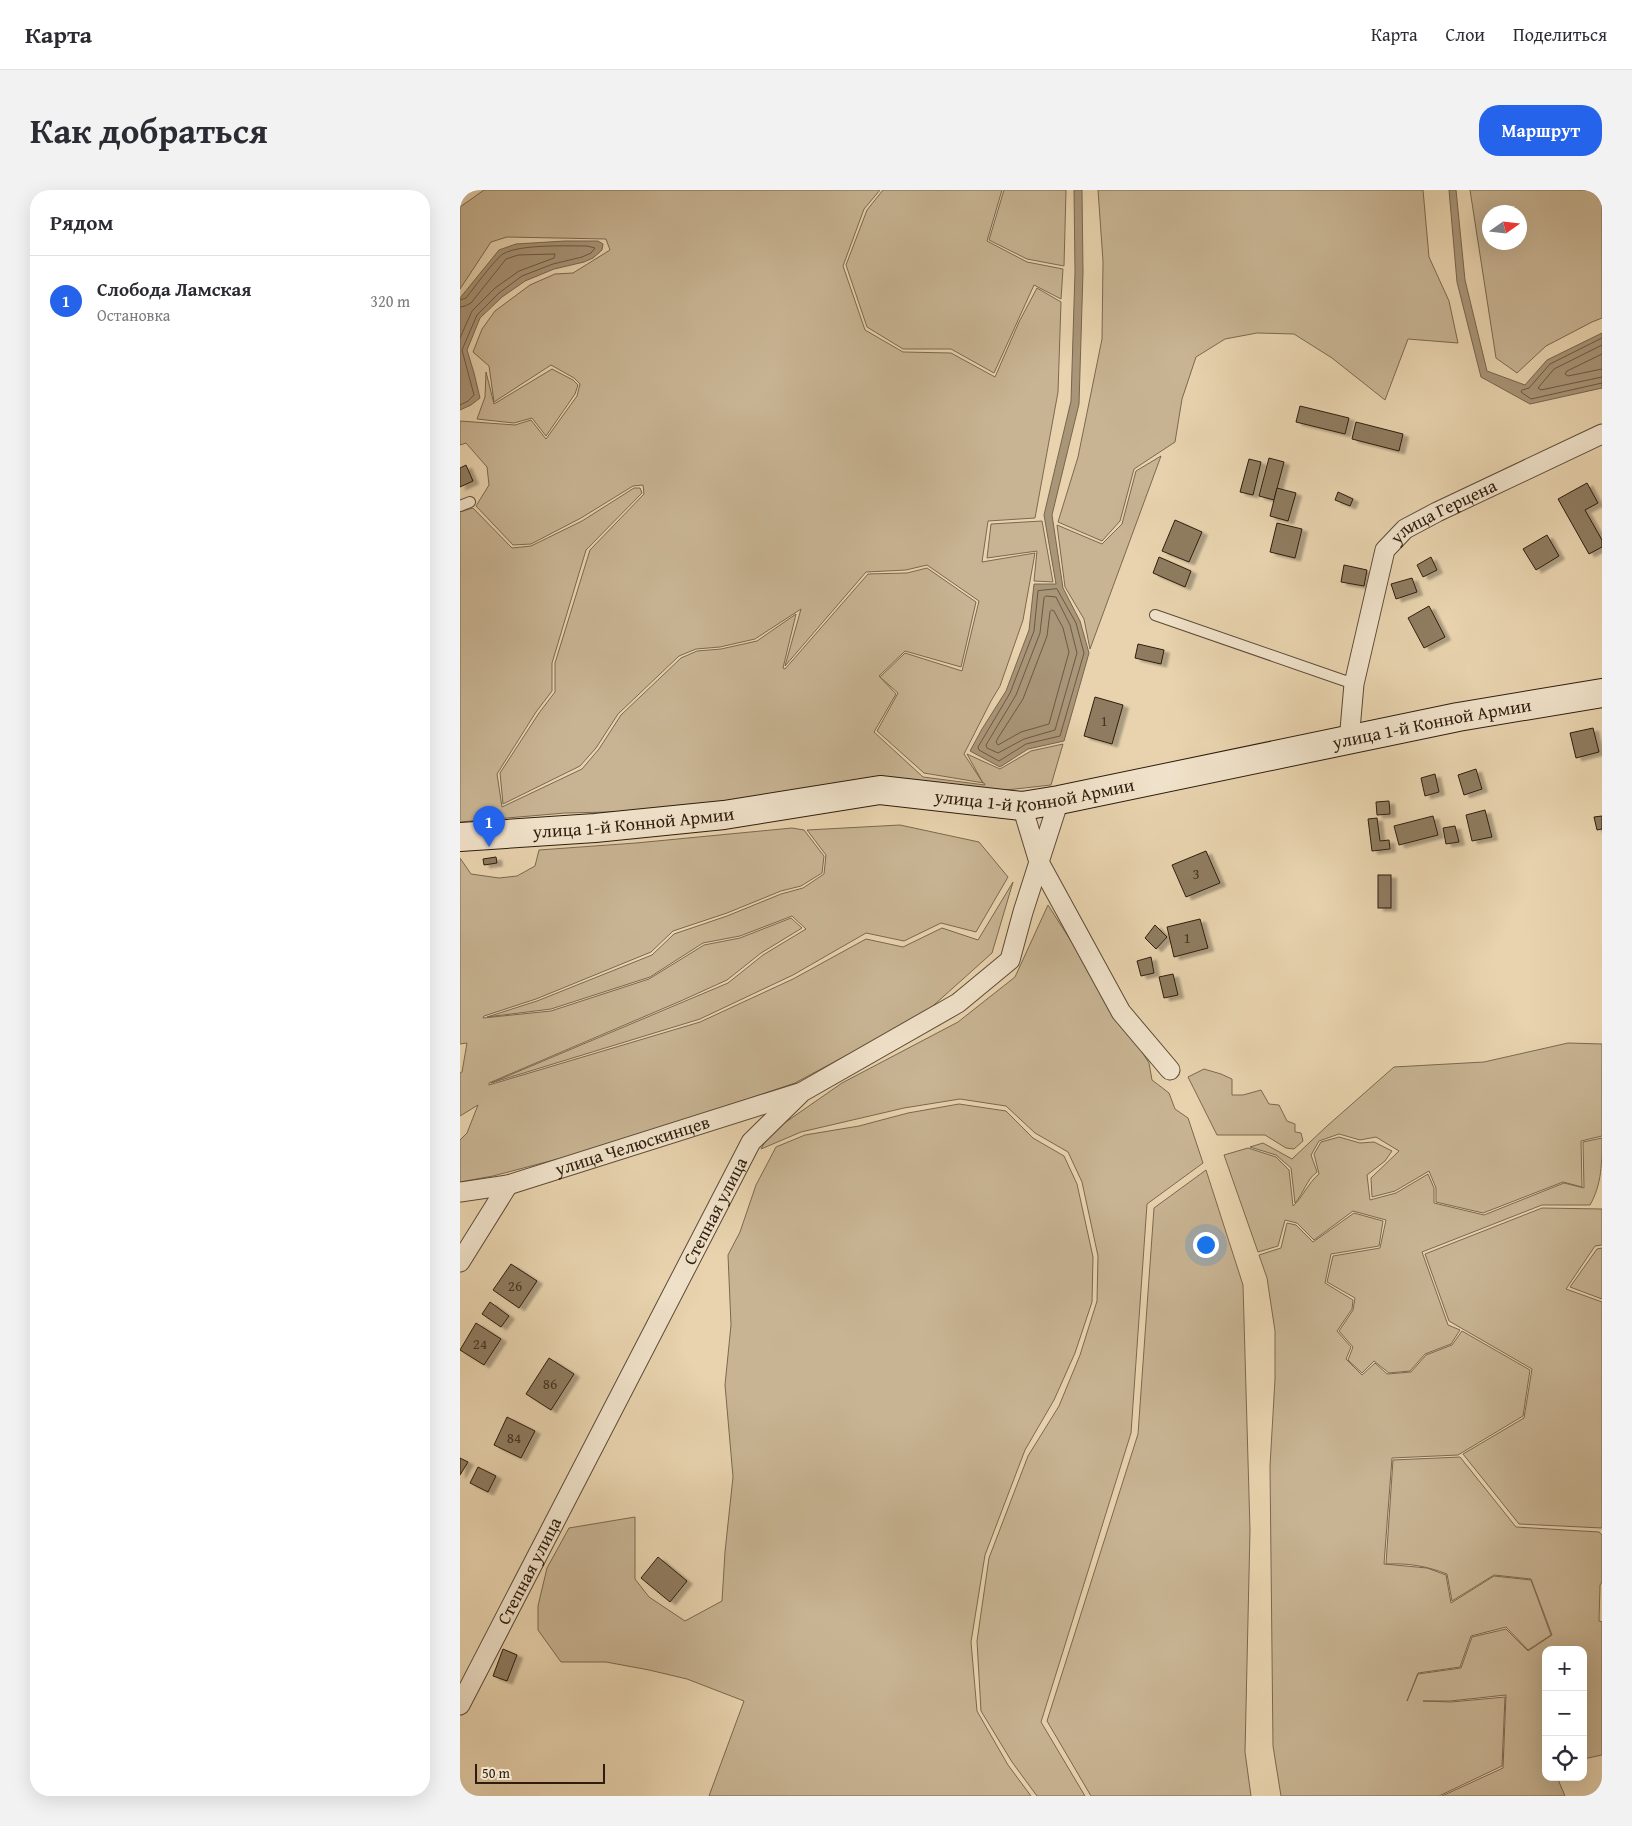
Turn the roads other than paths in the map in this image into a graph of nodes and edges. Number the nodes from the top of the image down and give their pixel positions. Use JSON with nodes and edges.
{"nodes":[{"id":1,"x":1602,"y":434,"type":"edge"},
{"id":2,"x":1155,"y":615,"type":"dead end"},
{"id":3,"x":1354,"y":684,"type":"junction"},
{"id":4,"x":1602,"y":693,"type":"edge"},
{"id":5,"x":1349,"y":741,"type":"junction"},
{"id":6,"x":1059,"y":800,"type":"junction"},
{"id":7,"x":1022,"y":806,"type":"junction"},
{"id":8,"x":460,"y":837,"type":"edge"},
{"id":9,"x":1039,"y":862,"type":"junction"},
{"id":10,"x":1170,"y":1070,"type":"dead end"},
{"id":11,"x":802,"y":1092,"type":"junction"},
{"id":12,"x":508,"y":1185,"type":"junction"},
{"id":13,"x":460,"y":1192,"type":"edge"},
{"id":14,"x":460,"y":1262,"type":"edge"},
{"id":15,"x":460,"y":1705,"type":"edge"}],
"edges":[{"from":1,"to":3,"type":"street","name":"улица Герцена"},
{"from":2,"to":3,"type":"lane"},
{"from":3,"to":5,"type":"street","name":"улица Герцена"},
{"from":4,"to":5,"type":"main road","name":"улица 1-й Конной Армии"},
{"from":5,"to":6,"type":"main road","name":"улица 1-й Конной Армии"},
{"from":6,"to":7,"type":"main road","name":"улица 1-й Конной Армии"},
{"from":6,"to":9,"type":"street","name":"Степная улица"},
{"from":7,"to":8,"type":"main road","name":"улица 1-й Конной Армии"},
{"from":7,"to":9,"type":"street"},
{"from":9,"to":10,"type":"street"},
{"from":9,"to":11,"type":"street","name":"Степная улица"},
{"from":11,"to":12,"type":"street","name":"улица Челюскинцев"},
{"from":11,"to":15,"type":"street","name":"Степная улица"},
{"from":12,"to":13,"type":"street","name":"улица Челюскинцев"},
{"from":12,"to":14,"type":"street"}]}
